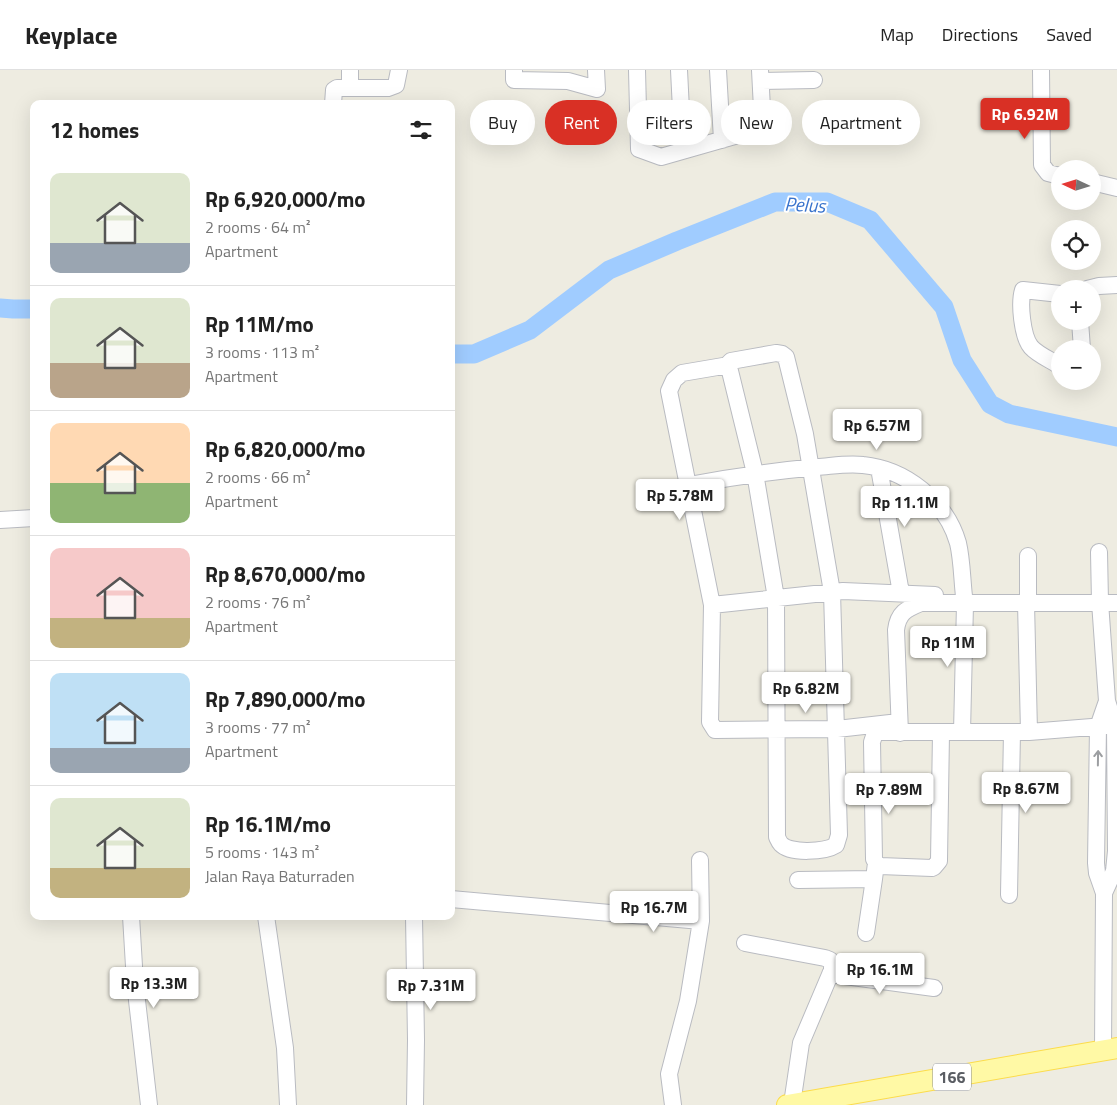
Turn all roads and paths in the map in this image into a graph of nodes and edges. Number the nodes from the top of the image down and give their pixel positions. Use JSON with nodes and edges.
{"nodes":[{"id":1,"x":350,"y":70,"type":"edge"},
{"id":2,"x":398,"y":70,"type":"edge"},
{"id":3,"x":514,"y":70,"type":"edge"},
{"id":4,"x":596,"y":70,"type":"edge"},
{"id":5,"x":637,"y":70,"type":"edge"},
{"id":6,"x":679,"y":70,"type":"edge"},
{"id":7,"x":718,"y":70,"type":"edge"},
{"id":8,"x":1041,"y":70,"type":"edge"},
{"id":9,"x":761,"y":76,"type":"edge"},
{"id":10,"x":814,"y":80,"type":"dead end"},
{"id":11,"x":350,"y":87,"type":"junction"},
{"id":12,"x":333,"y":100,"type":"edge"},
{"id":13,"x":762,"y":100,"type":"edge"},
{"id":14,"x":721,"y":122,"type":"edge"},
{"id":15,"x":721,"y":140,"type":"edge"},
{"id":16,"x":683,"y":150,"type":"junction"},
{"id":17,"x":1051,"y":174,"type":"edge"},
{"id":18,"x":1101,"y":184,"type":"edge"},
{"id":19,"x":1117,"y":188,"type":"edge"},
{"id":20,"x":1117,"y":285,"type":"edge"},
{"id":21,"x":1101,"y":286,"type":"edge"},
{"id":22,"x":1051,"y":293,"type":"edge"},
{"id":23,"x":1051,"y":361,"type":"edge"},
{"id":24,"x":729,"y":365,"type":"junction"},
{"id":25,"x":811,"y":468,"type":"junction"},
{"id":26,"x":879,"y":468,"type":"junction"},
{"id":27,"x":755,"y":473,"type":"junction"},
{"id":28,"x":689,"y":485,"type":"junction"},
{"id":29,"x":30,"y":518,"type":"edge"},
{"id":30,"x":0,"y":520,"type":"edge"},
{"id":31,"x":1099,"y":552,"type":"dead end"},
{"id":32,"x":1028,"y":556,"type":"dead end"},
{"id":33,"x":832,"y":592,"type":"junction"},
{"id":34,"x":901,"y":593,"type":"junction"},
{"id":35,"x":776,"y":598,"type":"junction"},
{"id":36,"x":965,"y":600,"type":"junction"},
{"id":37,"x":1027,"y":601,"type":"junction"},
{"id":38,"x":1100,"y":602,"type":"junction"},
{"id":39,"x":1117,"y":603,"type":"edge"},
{"id":40,"x":712,"y":605,"type":"junction"},
{"id":41,"x":1110,"y":726,"type":"edge"},
{"id":42,"x":899,"y":728,"type":"junction"},
{"id":43,"x":837,"y":729,"type":"junction"},
{"id":44,"x":778,"y":730,"type":"junction"},
{"id":45,"x":941,"y":732,"type":"junction"},
{"id":46,"x":962,"y":732,"type":"junction"},
{"id":47,"x":1012,"y":732,"type":"junction"},
{"id":48,"x":1029,"y":732,"type":"junction"},
{"id":49,"x":1096,"y":855,"type":"junction"},
{"id":50,"x":1115,"y":855,"type":"junction"},
{"id":51,"x":700,"y":860,"type":"dead end"},
{"id":52,"x":875,"y":871,"type":"junction"},
{"id":53,"x":798,"y":880,"type":"dead end"},
{"id":54,"x":1104,"y":893,"type":"junction"},
{"id":55,"x":1009,"y":895,"type":"dead end"},
{"id":56,"x":455,"y":899,"type":"edge"},
{"id":57,"x":131,"y":920,"type":"edge"},
{"id":58,"x":267,"y":920,"type":"edge"},
{"id":59,"x":414,"y":920,"type":"edge"},
{"id":60,"x":701,"y":921,"type":"junction"},
{"id":61,"x":866,"y":933,"type":"dead end"},
{"id":62,"x":745,"y":943,"type":"dead end"},
{"id":63,"x":830,"y":974,"type":"junction"},
{"id":64,"x":934,"y":988,"type":"dead end"},
{"id":65,"x":1110,"y":1049,"type":"edge"},
{"id":66,"x":149,"y":1105,"type":"edge"},
{"id":67,"x":288,"y":1105,"type":"edge"},
{"id":68,"x":415,"y":1105,"type":"edge"},
{"id":69,"x":673,"y":1105,"type":"edge"},
{"id":70,"x":790,"y":1105,"type":"edge"}],
"edges":[{"from":1,"to":11,"type":"street"},
{"from":2,"to":11,"type":"street"},
{"from":3,"to":4,"type":"street"},
{"from":5,"to":16,"type":"street"},
{"from":6,"to":16,"type":"street"},
{"from":7,"to":14,"type":"street"},
{"from":8,"to":17,"type":"street"},
{"from":9,"to":10,"type":"street"},
{"from":9,"to":13,"type":"street"},
{"from":11,"to":12,"type":"street"},
{"from":15,"to":16,"type":"street"},
{"from":18,"to":19,"type":"street"},
{"from":20,"to":21,"type":"street"},
{"from":22,"to":23,"type":"street"},
{"from":24,"to":25,"type":"street"},
{"from":24,"to":27,"type":"street"},
{"from":24,"to":28,"type":"street"},
{"from":25,"to":26,"type":"street"},
{"from":25,"to":27,"type":"street"},
{"from":25,"to":33,"type":"street"},
{"from":26,"to":34,"type":"street"},
{"from":26,"to":36,"type":"street"},
{"from":27,"to":28,"type":"street"},
{"from":27,"to":35,"type":"street"},
{"from":28,"to":40,"type":"street"},
{"from":29,"to":30,"type":"street"},
{"from":31,"to":38,"type":"street"},
{"from":32,"to":37,"type":"street"},
{"from":33,"to":34,"type":"street"},
{"from":33,"to":35,"type":"street"},
{"from":33,"to":43,"type":"street"},
{"from":34,"to":36,"type":"street"},
{"from":35,"to":40,"type":"street"},
{"from":35,"to":44,"type":"street"},
{"from":36,"to":37,"type":"street"},
{"from":36,"to":42,"type":"street"},
{"from":36,"to":46,"type":"street"},
{"from":37,"to":38,"type":"street"},
{"from":37,"to":48,"type":"street"},
{"from":38,"to":39,"type":"street"},
{"from":38,"to":41,"type":"street"},
{"from":40,"to":44,"type":"street"},
{"from":41,"to":48,"type":"street"},
{"from":49,"to":41,"type":"street","one_way":true},
{"from":41,"to":50,"type":"street"},
{"from":42,"to":43,"type":"street"},
{"from":42,"to":45,"type":"street"},
{"from":42,"to":52,"type":"street"},
{"from":43,"to":44,"type":"street"},
{"from":43,"to":44,"type":"street"},
{"from":45,"to":46,"type":"street"},
{"from":45,"to":52,"type":"street"},
{"from":46,"to":47,"type":"street"},
{"from":47,"to":48,"type":"street"},
{"from":47,"to":55,"type":"street"},
{"from":49,"to":50,"type":"street"},
{"from":49,"to":54,"type":"street"},
{"from":50,"to":54,"type":"street"},
{"from":51,"to":60,"type":"street"},
{"from":52,"to":53,"type":"street"},
{"from":52,"to":61,"type":"street"},
{"from":54,"to":65,"type":"street"},
{"from":56,"to":60,"type":"street"},
{"from":57,"to":66,"type":"street"},
{"from":58,"to":67,"type":"street"},
{"from":59,"to":68,"type":"street"},
{"from":60,"to":69,"type":"street"},
{"from":62,"to":63,"type":"street"},
{"from":63,"to":64,"type":"street"},
{"from":63,"to":70,"type":"street"},
{"from":65,"to":70,"type":"main road","number":"166"}]}
